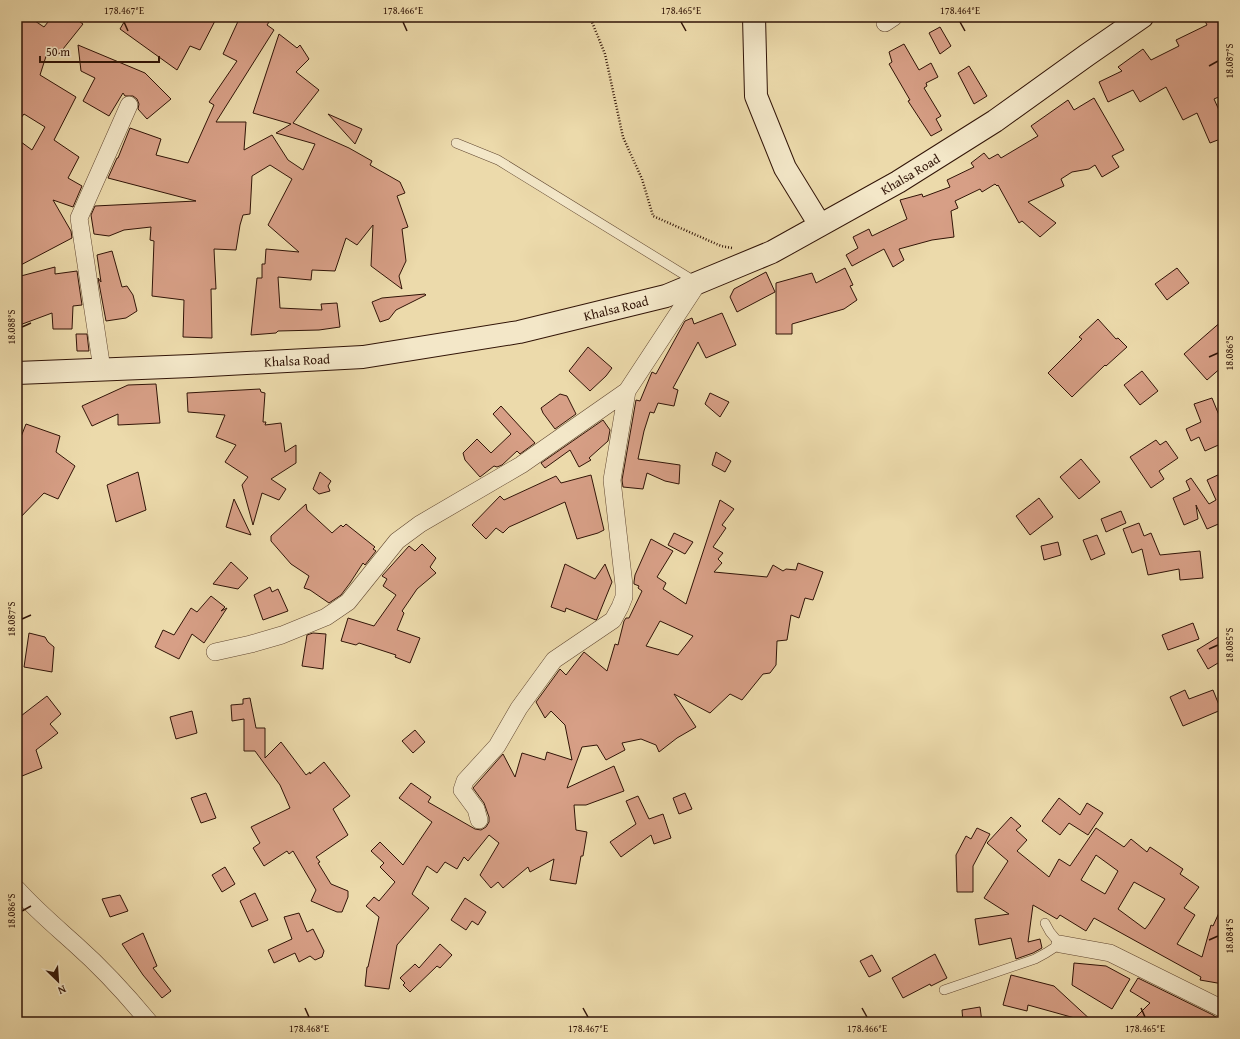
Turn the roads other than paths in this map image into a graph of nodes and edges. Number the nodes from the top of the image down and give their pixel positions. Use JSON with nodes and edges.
{"nodes":[{"id":1,"x":754,"y":17,"type":"edge"},
{"id":2,"x":1142,"y":17,"type":"edge"},
{"id":3,"x":129,"y":105,"type":"dead end"},
{"id":4,"x":456,"y":143,"type":"dead end"},
{"id":5,"x":820,"y":226,"type":"junction"},
{"id":6,"x":698,"y":283,"type":"junction"},
{"id":7,"x":102,"y":369,"type":"junction"},
{"id":8,"x":17,"y":373,"type":"edge"},
{"id":9,"x":627,"y":391,"type":"junction"},
{"id":10,"x":215,"y":652,"type":"dead end"},
{"id":11,"x":479,"y":820,"type":"dead end"},
{"id":12,"x":17,"y":889,"type":"edge"},
{"id":13,"x":1045,"y":923,"type":"dead end"},
{"id":14,"x":1060,"y":944,"type":"junction"},
{"id":15,"x":944,"y":990,"type":"dead end"},
{"id":16,"x":1223,"y":1009,"type":"edge"},
{"id":17,"x":149,"y":1022,"type":"edge"}],
"edges":[{"from":1,"to":5,"type":"main road"},
{"from":2,"to":5,"type":"main road","name":"Khalsa Road"},
{"from":3,"to":7,"type":"street"},
{"from":4,"to":6,"type":"lane"},
{"from":5,"to":6,"type":"main road","name":"Khalsa Road"},
{"from":6,"to":7,"type":"main road","name":"Khalsa Road"},
{"from":6,"to":9,"type":"street"},
{"from":7,"to":8,"type":"main road","name":"Khalsa Road"},
{"from":9,"to":10,"type":"street"},
{"from":9,"to":11,"type":"street"},
{"from":12,"to":17,"type":"street"},
{"from":13,"to":14,"type":"lane"},
{"from":14,"to":15,"type":"lane"},
{"from":14,"to":16,"type":"street"}]}
